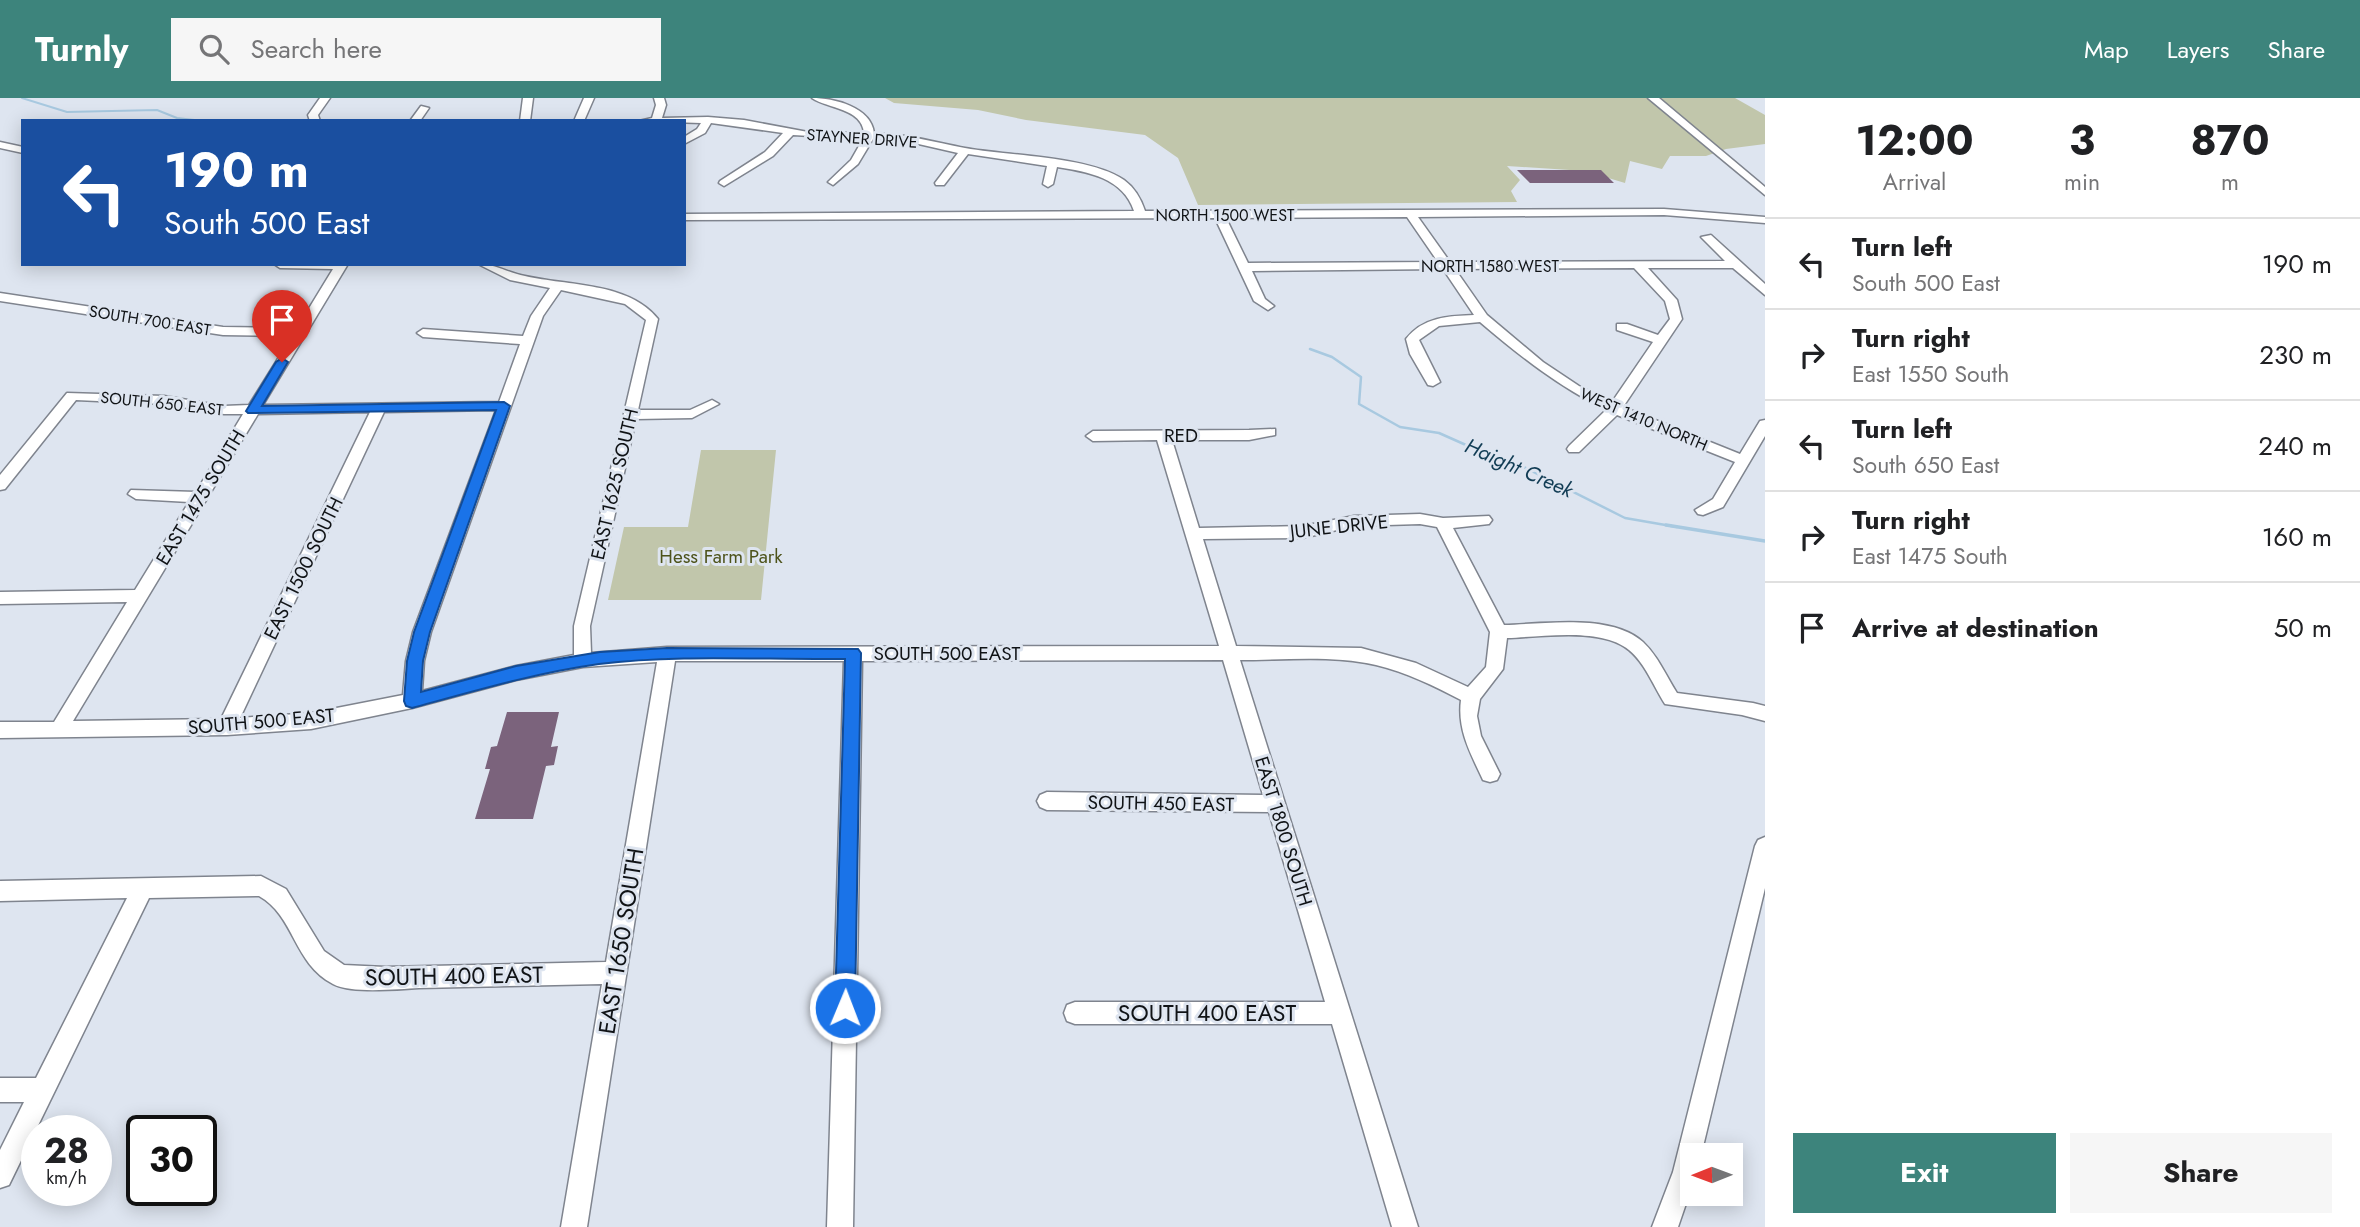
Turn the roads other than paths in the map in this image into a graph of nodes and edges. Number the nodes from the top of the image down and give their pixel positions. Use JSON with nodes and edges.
{"nodes":[{"id":1,"x":325,"y":98,"type":"edge"},
{"id":2,"x":528,"y":98,"type":"edge"},
{"id":3,"x":589,"y":98,"type":"edge"},
{"id":4,"x":659,"y":98,"type":"edge"},
{"id":5,"x":817,"y":98,"type":"edge"},
{"id":6,"x":1653,"y":98,"type":"edge"},
{"id":7,"x":424,"y":108,"type":"dead end"},
{"id":8,"x":315,"y":119,"type":"edge"},
{"id":9,"x":416,"y":119,"type":"edge"},
{"id":10,"x":525,"y":119,"type":"edge"},
{"id":11,"x":580,"y":119,"type":"edge"},
{"id":12,"x":657,"y":119,"type":"edge"},
{"id":13,"x":686,"y":120,"type":"edge"},
{"id":14,"x":708,"y":120,"type":"junction"},
{"id":15,"x":789,"y":133,"type":"junction"},
{"id":16,"x":869,"y":135,"type":"junction"},
{"id":17,"x":686,"y":140,"type":"edge"},
{"id":18,"x":0,"y":145,"type":"edge"},
{"id":19,"x":21,"y":150,"type":"edge"},
{"id":20,"x":965,"y":151,"type":"junction"},
{"id":21,"x":1054,"y":164,"type":"junction"},
{"id":22,"x":1745,"y":175,"type":"junction"},
{"id":23,"x":1765,"y":175,"type":"edge"},
{"id":24,"x":833,"y":182,"type":"dead end"},
{"id":25,"x":724,"y":183,"type":"dead end"},
{"id":26,"x":940,"y":183,"type":"dead end"},
{"id":27,"x":1048,"y":184,"type":"dead end"},
{"id":28,"x":1765,"y":192,"type":"edge"},
{"id":29,"x":1411,"y":214,"type":"junction"},
{"id":30,"x":1141,"y":215,"type":"junction"},
{"id":31,"x":1220,"y":216,"type":"junction"},
{"id":32,"x":686,"y":217,"type":"edge"},
{"id":33,"x":1765,"y":220,"type":"edge"},
{"id":34,"x":1707,"y":237,"type":"dead end"},
{"id":35,"x":1736,"y":264,"type":"junction"},
{"id":36,"x":1638,"y":265,"type":"junction"},
{"id":37,"x":340,"y":266,"type":"edge"},
{"id":38,"x":489,"y":266,"type":"edge"},
{"id":39,"x":1446,"y":266,"type":"junction"},
{"id":40,"x":1243,"y":267,"type":"junction"},
{"id":41,"x":558,"y":286,"type":"junction"},
{"id":42,"x":1765,"y":291,"type":"edge"},
{"id":43,"x":0,"y":297,"type":"edge"},
{"id":44,"x":1268,"y":306,"type":"dead end"},
{"id":45,"x":1483,"y":318,"type":"junction"},
{"id":46,"x":1622,"y":327,"type":"dead end"},
{"id":47,"x":300,"y":332,"type":"junction"},
{"id":48,"x":423,"y":333,"type":"dead end"},
{"id":49,"x":528,"y":340,"type":"junction"},
{"id":50,"x":1659,"y":340,"type":"junction"},
{"id":51,"x":1433,"y":382,"type":"dead end"},
{"id":52,"x":712,"y":404,"type":"dead end"},
{"id":53,"x":504,"y":406,"type":"junction"},
{"id":54,"x":379,"y":408,"type":"junction"},
{"id":55,"x":1613,"y":408,"type":"junction"},
{"id":56,"x":253,"y":411,"type":"junction"},
{"id":57,"x":630,"y":415,"type":"junction"},
{"id":58,"x":1765,"y":424,"type":"edge"},
{"id":59,"x":1270,"y":432,"type":"dead end"},
{"id":60,"x":1163,"y":435,"type":"junction"},
{"id":61,"x":1093,"y":436,"type":"dead end"},
{"id":62,"x":1574,"y":449,"type":"dead end"},
{"id":63,"x":1745,"y":461,"type":"junction"},
{"id":64,"x":0,"y":485,"type":"edge"},
{"id":65,"x":136,"y":494,"type":"dead end"},
{"id":66,"x":201,"y":497,"type":"junction"},
{"id":67,"x":1703,"y":510,"type":"dead end"},
{"id":68,"x":1483,"y":520,"type":"dead end"},
{"id":69,"x":1443,"y":523,"type":"junction"},
{"id":70,"x":1194,"y":534,"type":"junction"},
{"id":71,"x":140,"y":596,"type":"junction"},
{"id":72,"x":0,"y":598,"type":"edge"},
{"id":73,"x":1499,"y":632,"type":"junction"},
{"id":74,"x":853,"y":653,"type":"junction"},
{"id":75,"x":1230,"y":653,"type":"junction"},
{"id":76,"x":667,"y":654,"type":"junction"},
{"id":77,"x":583,"y":660,"type":"junction"},
{"id":78,"x":1471,"y":697,"type":"junction"},
{"id":79,"x":1671,"y":699,"type":"junction"},
{"id":80,"x":412,"y":701,"type":"junction"},
{"id":81,"x":1765,"y":704,"type":"edge"},
{"id":82,"x":1765,"y":714,"type":"edge"},
{"id":83,"x":227,"y":727,"type":"junction"},
{"id":84,"x":59,"y":729,"type":"junction"},
{"id":85,"x":0,"y":730,"type":"edge"},
{"id":86,"x":1490,"y":774,"type":"dead end"},
{"id":87,"x":1047,"y":801,"type":"dead end"},
{"id":88,"x":1276,"y":804,"type":"junction"},
{"id":89,"x":1765,"y":846,"type":"edge"},
{"id":90,"x":143,"y":888,"type":"junction"},
{"id":91,"x":0,"y":891,"type":"edge"},
{"id":92,"x":615,"y":973,"type":"junction"},
{"id":93,"x":1075,"y":1013,"type":"dead end"},
{"id":94,"x":1339,"y":1013,"type":"junction"},
{"id":95,"x":0,"y":1090,"type":"edge"},
{"id":96,"x":42,"y":1090,"type":"junction"},
{"id":97,"x":0,"y":1176,"type":"edge"},
{"id":98,"x":574,"y":1227,"type":"edge"},
{"id":99,"x":840,"y":1227,"type":"edge"},
{"id":100,"x":1405,"y":1227,"type":"edge"},
{"id":101,"x":1665,"y":1227,"type":"edge"}],
"edges":[{"from":1,"to":8,"type":"street"},
{"from":2,"to":10,"type":"street"},
{"from":3,"to":11,"type":"street"},
{"from":4,"to":12,"type":"street"},
{"from":5,"to":16,"type":"street"},
{"from":6,"to":22,"type":"street"},
{"from":7,"to":9,"type":"street"},
{"from":13,"to":14,"type":"street","name":"STAYNER DRIVE"},
{"from":14,"to":15,"type":"street","name":"STAYNER DRIVE"},
{"from":14,"to":17,"type":"street"},
{"from":15,"to":16,"type":"street","name":"STAYNER DRIVE"},
{"from":15,"to":25,"type":"street"},
{"from":16,"to":20,"type":"street","name":"STAYNER DRIVE"},
{"from":16,"to":24,"type":"street"},
{"from":18,"to":19,"type":"street"},
{"from":20,"to":21,"type":"street","name":"STAYNER DRIVE"},
{"from":20,"to":26,"type":"street"},
{"from":21,"to":27,"type":"street"},
{"from":21,"to":30,"type":"street","name":"STAYNER DRIVE"},
{"from":22,"to":23,"type":"street"},
{"from":22,"to":28,"type":"street"},
{"from":29,"to":31,"type":"street","name":"NORTH 1500 WEST"},
{"from":29,"to":33,"type":"street","name":"NORTH 1500 WEST"},
{"from":29,"to":39,"type":"street","name":"WEST 1410 NORTH"},
{"from":30,"to":31,"type":"street","name":"NORTH 1500 WEST"},
{"from":30,"to":32,"type":"street","name":"NORTH 1500 WEST"},
{"from":31,"to":40,"type":"street"},
{"from":34,"to":35,"type":"street"},
{"from":35,"to":36,"type":"street","name":"NORTH 1580 WEST"},
{"from":35,"to":42,"type":"street"},
{"from":36,"to":39,"type":"street","name":"NORTH 1580 WEST"},
{"from":36,"to":50,"type":"street"},
{"from":37,"to":47,"type":"street","name":"EAST 1475 SOUTH"},
{"from":38,"to":41,"type":"street"},
{"from":39,"to":40,"type":"street","name":"NORTH 1580 WEST"},
{"from":39,"to":45,"type":"street","name":"WEST 1410 NORTH"},
{"from":40,"to":44,"type":"street"},
{"from":41,"to":49,"type":"street"},
{"from":41,"to":57,"type":"street","name":"EAST 1625 SOUTH"},
{"from":43,"to":47,"type":"street","name":"SOUTH 700 EAST"},
{"from":45,"to":51,"type":"street"},
{"from":45,"to":55,"type":"street","name":"WEST 1410 NORTH"},
{"from":46,"to":50,"type":"street"},
{"from":47,"to":56,"type":"street","name":"EAST 1475 SOUTH"},
{"from":48,"to":49,"type":"street"},
{"from":49,"to":53,"type":"street"},
{"from":50,"to":55,"type":"street"},
{"from":52,"to":57,"type":"street"},
{"from":53,"to":54,"type":"street","name":"SOUTH 650 EAST"},
{"from":53,"to":80,"type":"street"},
{"from":54,"to":56,"type":"street","name":"SOUTH 650 EAST"},
{"from":54,"to":83,"type":"street","name":"EAST 1500 SOUTH"},
{"from":55,"to":62,"type":"street"},
{"from":55,"to":63,"type":"street","name":"WEST 1410 NORTH"},
{"from":56,"to":64,"type":"street","name":"SOUTH 650 EAST"},
{"from":56,"to":66,"type":"street","name":"EAST 1475 SOUTH"},
{"from":57,"to":77,"type":"street","name":"EAST 1625 SOUTH"},
{"from":58,"to":63,"type":"street"},
{"from":59,"to":60,"type":"street","name":"RED"},
{"from":60,"to":61,"type":"street","name":"RED"},
{"from":60,"to":70,"type":"street","name":"EAST 1800 SOUTH"},
{"from":63,"to":67,"type":"street"},
{"from":65,"to":66,"type":"street"},
{"from":66,"to":71,"type":"street","name":"EAST 1475 SOUTH"},
{"from":68,"to":69,"type":"street","name":"JUNE DRIVE"},
{"from":69,"to":70,"type":"street","name":"JUNE DRIVE"},
{"from":69,"to":73,"type":"street"},
{"from":70,"to":75,"type":"street","name":"EAST 1800 SOUTH"},
{"from":71,"to":72,"type":"street"},
{"from":71,"to":84,"type":"street","name":"EAST 1475 SOUTH"},
{"from":73,"to":78,"type":"street"},
{"from":73,"to":79,"type":"street"},
{"from":74,"to":75,"type":"street","name":"SOUTH 500 EAST"},
{"from":74,"to":76,"type":"street","name":"SOUTH 500 EAST"},
{"from":74,"to":99,"type":"street"},
{"from":75,"to":78,"type":"street","name":"SOUTH 500 EAST"},
{"from":75,"to":88,"type":"street","name":"EAST 1800 SOUTH"},
{"from":76,"to":77,"type":"street","name":"SOUTH 500 EAST"},
{"from":76,"to":92,"type":"street","name":"EAST 1650 SOUTH"},
{"from":77,"to":80,"type":"street","name":"SOUTH 500 EAST"},
{"from":78,"to":86,"type":"street"},
{"from":79,"to":81,"type":"street"},
{"from":79,"to":82,"type":"street"},
{"from":80,"to":83,"type":"street","name":"SOUTH 500 EAST"},
{"from":83,"to":84,"type":"street","name":"SOUTH 500 EAST"},
{"from":84,"to":85,"type":"street","name":"SOUTH 500 EAST"},
{"from":87,"to":88,"type":"street","name":"SOUTH 450 EAST"},
{"from":88,"to":94,"type":"street","name":"EAST 1800 SOUTH"},
{"from":89,"to":101,"type":"street"},
{"from":90,"to":91,"type":"street","name":"SOUTH 400 EAST"},
{"from":90,"to":92,"type":"street","name":"SOUTH 400 EAST"},
{"from":90,"to":96,"type":"street"},
{"from":92,"to":98,"type":"street","name":"EAST 1650 SOUTH"},
{"from":93,"to":94,"type":"street","name":"SOUTH 400 EAST"},
{"from":94,"to":100,"type":"street","name":"EAST 1800 SOUTH"},
{"from":95,"to":96,"type":"street"},
{"from":96,"to":97,"type":"street"}]}
